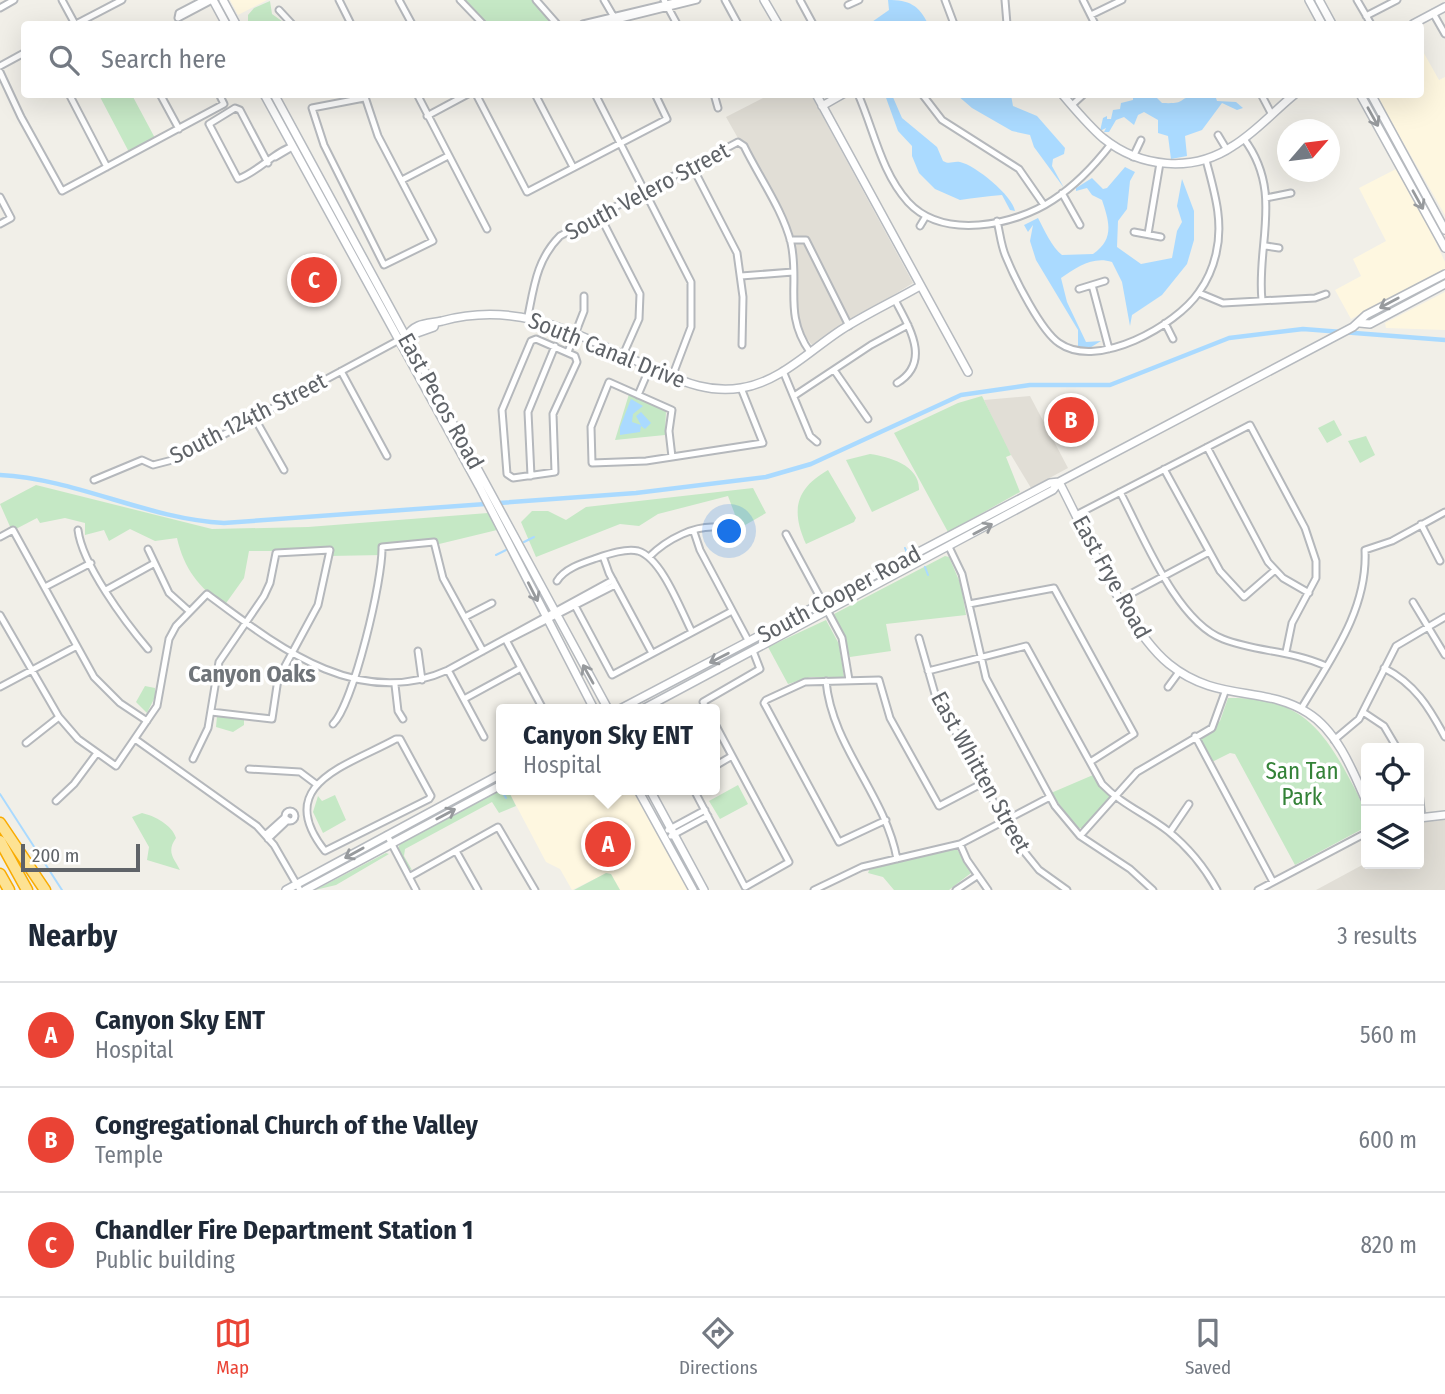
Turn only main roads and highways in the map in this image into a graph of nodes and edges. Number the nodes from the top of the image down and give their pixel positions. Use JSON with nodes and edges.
{"nodes":[{"id":1,"x":212,"y":0,"type":"edge"},
{"id":2,"x":223,"y":0,"type":"edge"},
{"id":3,"x":764,"y":0,"type":"edge"},
{"id":4,"x":1309,"y":0,"type":"edge"},
{"id":5,"x":1319,"y":0,"type":"edge"},
{"id":6,"x":1445,"y":7,"type":"edge"},
{"id":7,"x":224,"y":21,"type":"edge"},
{"id":8,"x":234,"y":21,"type":"edge"},
{"id":9,"x":776,"y":21,"type":"edge"},
{"id":10,"x":1320,"y":21,"type":"edge"},
{"id":11,"x":1330,"y":21,"type":"edge"},
{"id":12,"x":1418,"y":21,"type":"edge"},
{"id":13,"x":267,"y":98,"type":"edge"},
{"id":14,"x":276,"y":98,"type":"edge"},
{"id":15,"x":818,"y":98,"type":"edge"},
{"id":16,"x":836,"y":98,"type":"edge"},
{"id":17,"x":1066,"y":98,"type":"edge"},
{"id":18,"x":1284,"y":98,"type":"edge"},
{"id":19,"x":1290,"y":98,"type":"edge"},
{"id":20,"x":1362,"y":98,"type":"edge"},
{"id":21,"x":1373,"y":98,"type":"edge"},
{"id":22,"x":822,"y":106,"type":"junction"},
{"id":23,"x":1273,"y":112,"type":"junction"},
{"id":24,"x":296,"y":145,"type":"junction"},
{"id":25,"x":1411,"y":167,"type":"junction"},
{"id":26,"x":1403,"y":172,"type":"junction"},
{"id":27,"x":1445,"y":230,"type":"edge"},
{"id":28,"x":1445,"y":248,"type":"edge"},
{"id":29,"x":1445,"y":274,"type":"edge"},
{"id":30,"x":1445,"y":284,"type":"edge"},
{"id":31,"x":920,"y":286,"type":"junction"},
{"id":32,"x":1360,"y":323,"type":"junction"},
{"id":33,"x":403,"y":339,"type":"junction"},
{"id":34,"x":968,"y":372,"type":"dead end"},
{"id":35,"x":1059,"y":482,"type":"junction"},
{"id":36,"x":1030,"y":498,"type":"junction"},
{"id":37,"x":495,"y":508,"type":"junction"},
{"id":38,"x":944,"y":539,"type":"junction"},
{"id":39,"x":949,"y":547,"type":"junction"},
{"id":40,"x":591,"y":704,"type":"edge"},
{"id":41,"x":605,"y":704,"type":"edge"},
{"id":42,"x":630,"y":704,"type":"edge"},
{"id":43,"x":653,"y":704,"type":"edge"},
{"id":44,"x":496,"y":777,"type":"edge"},
{"id":45,"x":496,"y":788,"type":"edge"},
{"id":46,"x":1361,"y":791,"type":"edge"},
{"id":47,"x":641,"y":795,"type":"edge"},
{"id":48,"x":653,"y":795,"type":"edge"},
{"id":49,"x":1445,"y":815,"type":"edge"},
{"id":50,"x":1424,"y":818,"type":"edge"},
{"id":51,"x":0,"y":823,"type":"edge"},
{"id":52,"x":0,"y":841,"type":"edge"},
{"id":53,"x":0,"y":874,"type":"edge"},
{"id":54,"x":301,"y":888,"type":"edge"},
{"id":55,"x":9,"y":890,"type":"edge"},
{"id":56,"x":27,"y":890,"type":"edge"},
{"id":57,"x":45,"y":890,"type":"edge"},
{"id":58,"x":286,"y":890,"type":"edge"},
{"id":59,"x":693,"y":890,"type":"edge"},
{"id":60,"x":704,"y":890,"type":"edge"}],
"edges":[{"from":1,"to":7,"type":"main road"},
{"from":2,"to":8,"type":"main road"},
{"from":3,"to":9,"type":"main road"},
{"from":4,"to":10,"type":"main road"},
{"from":5,"to":11,"type":"main road"},
{"from":6,"to":12,"type":"main road"},
{"from":13,"to":24,"type":"main road","name":"East Pecos Road"},
{"from":14,"to":24,"type":"main road","name":"East Pecos Road"},
{"from":15,"to":22,"type":"main road"},
{"from":16,"to":22,"type":"main road"},
{"from":17,"to":23,"type":"main road"},
{"from":18,"to":23,"type":"main road"},
{"from":19,"to":23,"type":"main road"},
{"from":20,"to":26,"type":"main road","one_way":true},
{"from":21,"to":25,"type":"main road"},
{"from":22,"to":31,"type":"main road"},
{"from":24,"to":33,"type":"main road","name":"East Pecos Road"},
{"from":25,"to":26,"type":"main road"},
{"from":25,"to":27,"type":"main road"},
{"from":26,"to":28,"type":"main road","one_way":true},
{"from":29,"to":32,"type":"main road","name":"South Cooper Road","one_way":true},
{"from":30,"to":32,"type":"main road","name":"South Cooper Road"},
{"from":31,"to":33,"type":"main road","name":"South Canal Drive"},
{"from":31,"to":34,"type":"main road"},
{"from":32,"to":35,"type":"main road","name":"South Cooper Road"},
{"from":33,"to":37,"type":"main road","name":"East Pecos Road"},
{"from":35,"to":36,"type":"main road","name":"South Cooper Road"},
{"from":35,"to":46,"type":"main road","name":"East Frye Road"},
{"from":36,"to":38,"type":"main road","name":"South Cooper Road"},
{"from":39,"to":36,"type":"main road","name":"South Cooper Road","one_way":true},
{"from":37,"to":40,"type":"main road","name":"East Pecos Road","one_way":true},
{"from":41,"to":37,"type":"main road","name":"East Pecos Road","one_way":true},
{"from":38,"to":39,"type":"main road"},
{"from":38,"to":42,"type":"main road","name":"South Cooper Road","one_way":true},
{"from":39,"to":43,"type":"main road","name":"South Cooper Road"},
{"from":44,"to":54,"type":"main road","one_way":true},
{"from":54,"to":45,"type":"main road","one_way":true},
{"from":47,"to":59,"type":"main road"},
{"from":48,"to":60,"type":"main road"},
{"from":49,"to":50,"type":"main road"},
{"from":51,"to":57,"type":"highway"},
{"from":52,"to":56,"type":"highway"},
{"from":53,"to":55,"type":"highway"},
{"from":54,"to":58,"type":"main road"}]}
